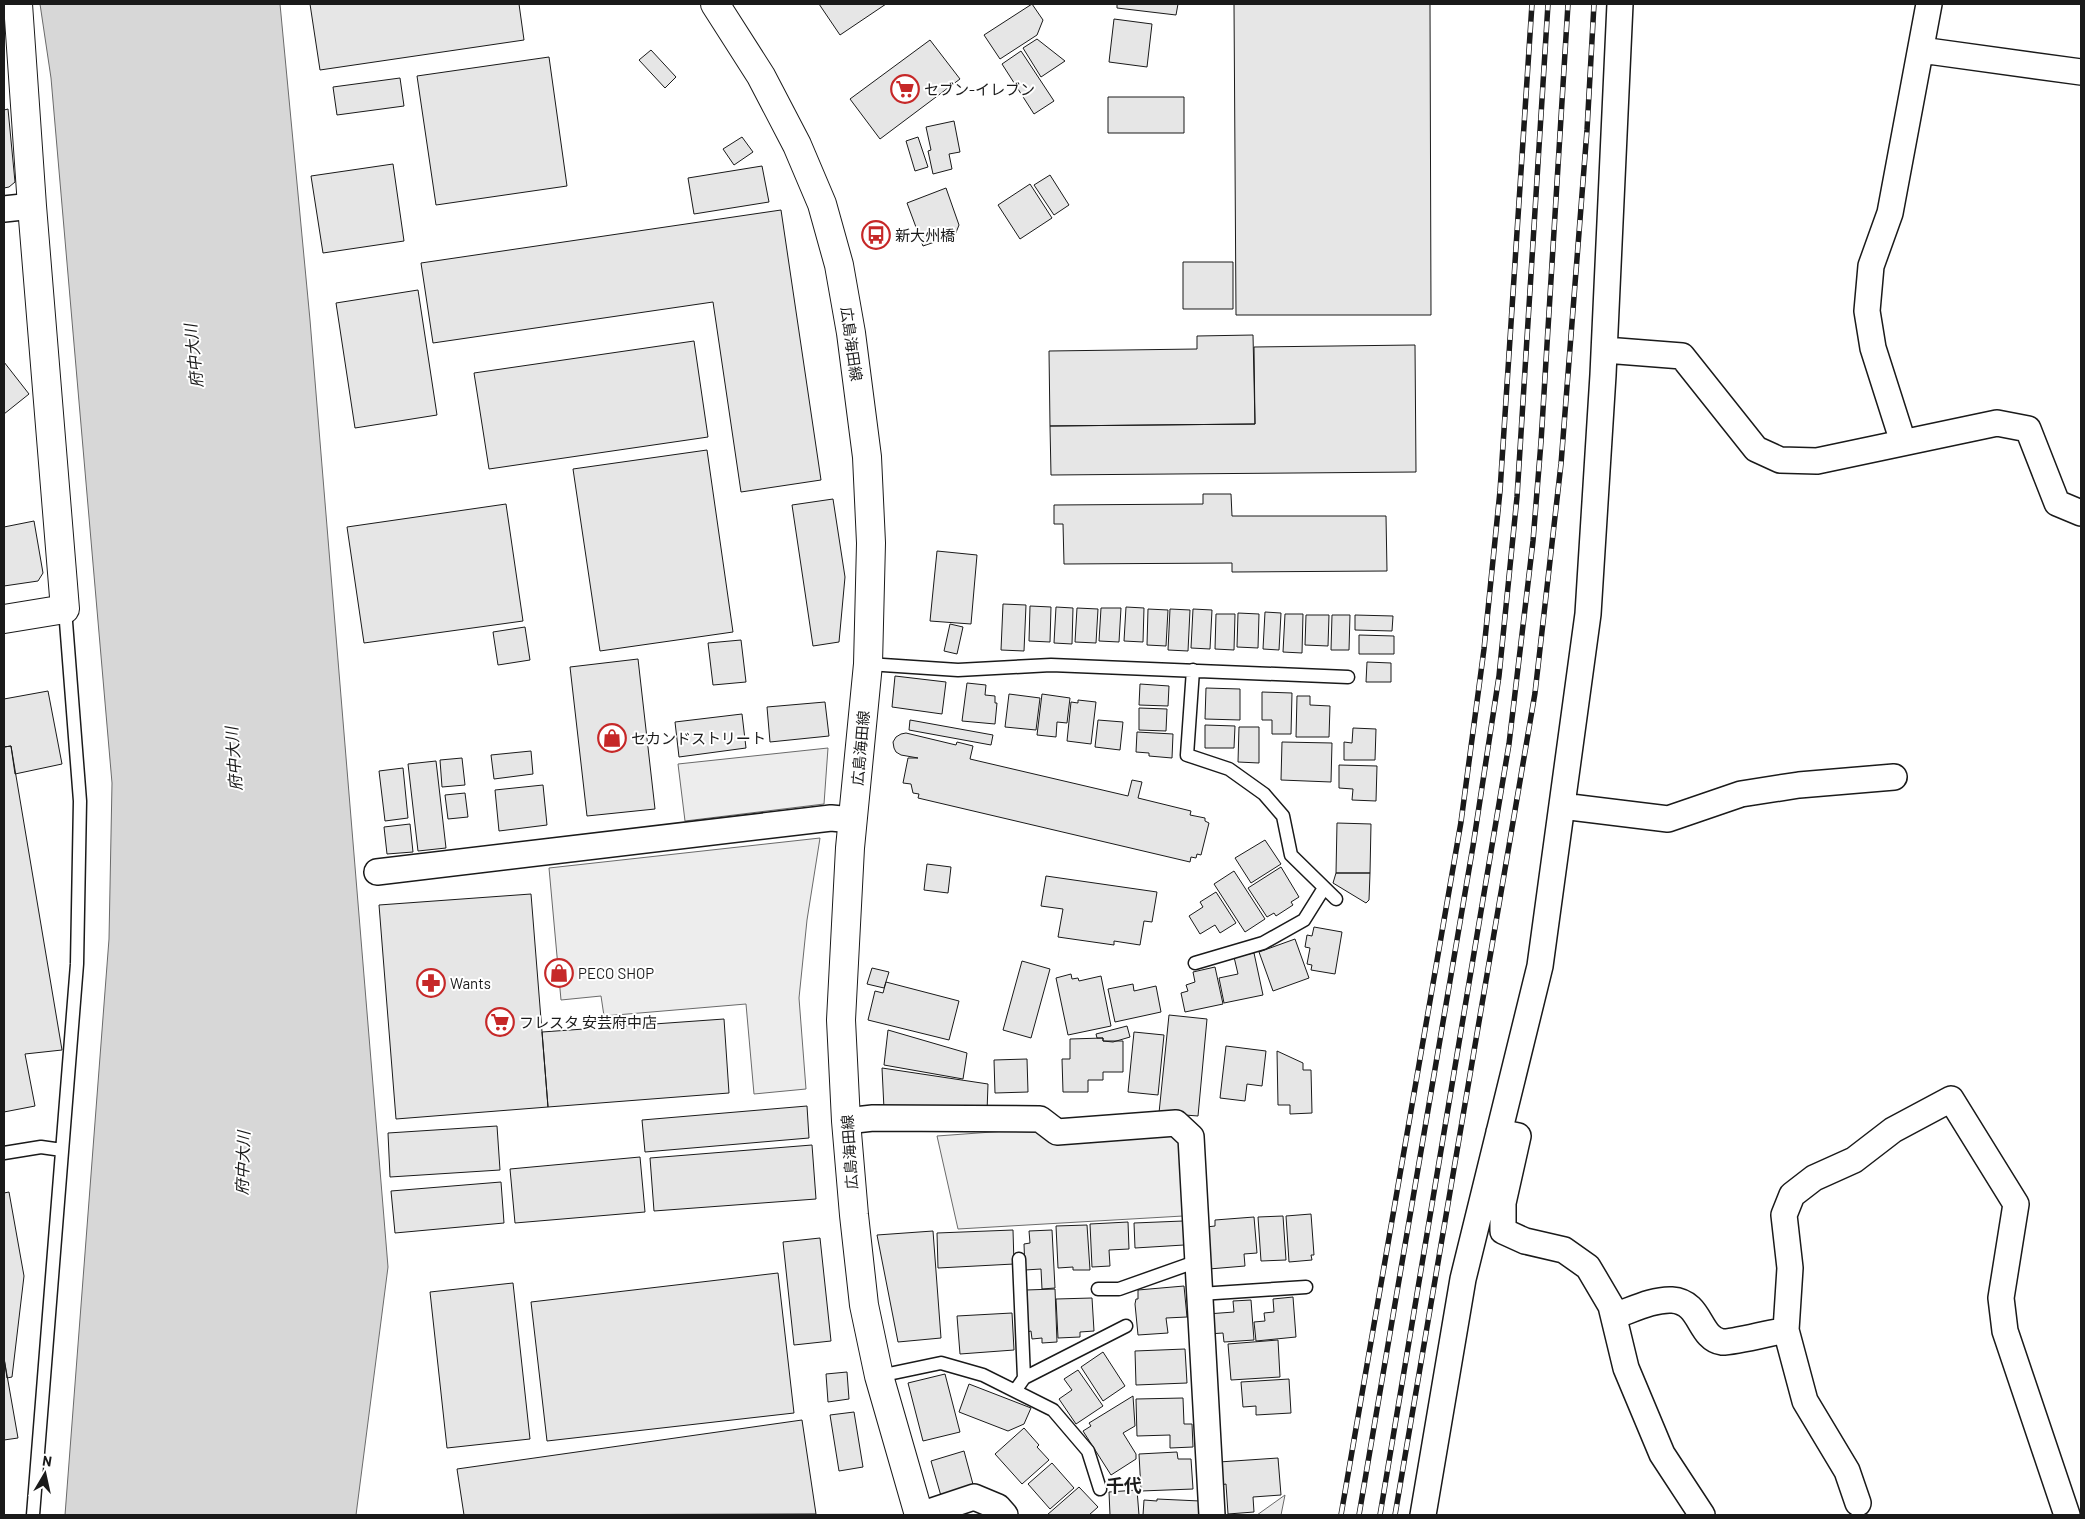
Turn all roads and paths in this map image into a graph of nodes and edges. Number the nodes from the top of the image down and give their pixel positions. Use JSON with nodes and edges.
{"nodes":[{"id":1,"x":18,"y":4,"type":"edge"},
{"id":2,"x":714,"y":4,"type":"edge"},
{"id":3,"x":1620,"y":4,"type":"edge"},
{"id":4,"x":1930,"y":4,"type":"edge"},
{"id":5,"x":1921,"y":50,"type":"junction"},
{"id":6,"x":2081,"y":72,"type":"edge"},
{"id":7,"x":32,"y":206,"type":"junction"},
{"id":8,"x":4,"y":209,"type":"edge"},
{"id":9,"x":1605,"y":350,"type":"junction"},
{"id":10,"x":1903,"y":442,"type":"junction"},
{"id":11,"x":2081,"y":513,"type":"edge"},
{"id":12,"x":65,"y":609,"type":"junction"},
{"id":13,"x":4,"y":619,"type":"edge"},
{"id":14,"x":868,"y":664,"type":"junction"},
{"id":15,"x":1193,"y":670,"type":"junction"},
{"id":16,"x":1348,"y":677,"type":"dead end"},
{"id":17,"x":1894,"y":777,"type":"dead end"},
{"id":18,"x":1562,"y":806,"type":"junction"},
{"id":19,"x":854,"y":820,"type":"junction"},
{"id":20,"x":377,"y":872,"type":"dead end"},
{"id":21,"x":1324,"y":888,"type":"junction"},
{"id":22,"x":1336,"y":899,"type":"dead end"},
{"id":23,"x":1195,"y":963,"type":"dead end"},
{"id":24,"x":846,"y":1121,"type":"junction"},
{"id":25,"x":1499,"y":1132,"type":"junction"},
{"id":26,"x":62,"y":1150,"type":"junction"},
{"id":27,"x":4,"y":1153,"type":"edge"},
{"id":28,"x":1019,"y":1259,"type":"dead end"},
{"id":29,"x":1198,"y":1261,"type":"junction"},
{"id":30,"x":1306,"y":1287,"type":"dead end"},
{"id":31,"x":1098,"y":1290,"type":"dead end"},
{"id":32,"x":1200,"y":1294,"type":"junction"},
{"id":33,"x":1614,"y":1316,"type":"junction"},
{"id":34,"x":1126,"y":1326,"type":"dead end"},
{"id":35,"x":1786,"y":1330,"type":"junction"},
{"id":36,"x":879,"y":1376,"type":"junction"},
{"id":37,"x":1024,"y":1378,"type":"junction"},
{"id":38,"x":1015,"y":1391,"type":"junction"},
{"id":39,"x":1100,"y":1489,"type":"dead end"},
{"id":40,"x":1858,"y":1503,"type":"dead end"},
{"id":41,"x":33,"y":1515,"type":"edge"},
{"id":42,"x":920,"y":1515,"type":"edge"},
{"id":43,"x":1005,"y":1515,"type":"edge"},
{"id":44,"x":1212,"y":1515,"type":"edge"},
{"id":45,"x":1423,"y":1515,"type":"edge"},
{"id":46,"x":1702,"y":1515,"type":"edge"},
{"id":47,"x":2068,"y":1515,"type":"edge"}],
"edges":[{"from":1,"to":7,"type":"main road"},
{"from":2,"to":14,"type":"main road","name":"広島海田線"},
{"from":3,"to":9,"type":"street"},
{"from":4,"to":5,"type":"street"},
{"from":5,"to":6,"type":"street"},
{"from":5,"to":10,"type":"street"},
{"from":7,"to":8,"type":"street"},
{"from":7,"to":12,"type":"main road"},
{"from":9,"to":10,"type":"street"},
{"from":9,"to":18,"type":"street"},
{"from":10,"to":11,"type":"street"},
{"from":12,"to":13,"type":"main road"},
{"from":12,"to":26,"type":"lane"},
{"from":14,"to":15,"type":"lane"},
{"from":14,"to":19,"type":"main road","name":"広島海田線"},
{"from":15,"to":16,"type":"lane"},
{"from":15,"to":21,"type":"lane"},
{"from":17,"to":18,"type":"street"},
{"from":18,"to":25,"type":"street"},
{"from":19,"to":20,"type":"street"},
{"from":19,"to":24,"type":"main road","name":"広島海田線"},
{"from":21,"to":22,"type":"lane"},
{"from":21,"to":23,"type":"lane"},
{"from":24,"to":29,"type":"street"},
{"from":24,"to":36,"type":"main road","name":"広島海田線"},
{"from":25,"to":33,"type":"street"},
{"from":25,"to":45,"type":"street"},
{"from":26,"to":27,"type":"lane"},
{"from":26,"to":41,"type":"lane"},
{"from":28,"to":37,"type":"lane"},
{"from":29,"to":31,"type":"lane"},
{"from":29,"to":32,"type":"street"},
{"from":30,"to":32,"type":"lane"},
{"from":32,"to":44,"type":"street"},
{"from":33,"to":35,"type":"street"},
{"from":33,"to":46,"type":"street"},
{"from":34,"to":37,"type":"lane"},
{"from":35,"to":40,"type":"street"},
{"from":35,"to":47,"type":"street"},
{"from":36,"to":38,"type":"lane"},
{"from":36,"to":42,"type":"main road","name":"広島海田線"},
{"from":37,"to":38,"type":"lane"},
{"from":38,"to":39,"type":"lane"},
{"from":42,"to":43,"type":"street"}]}
